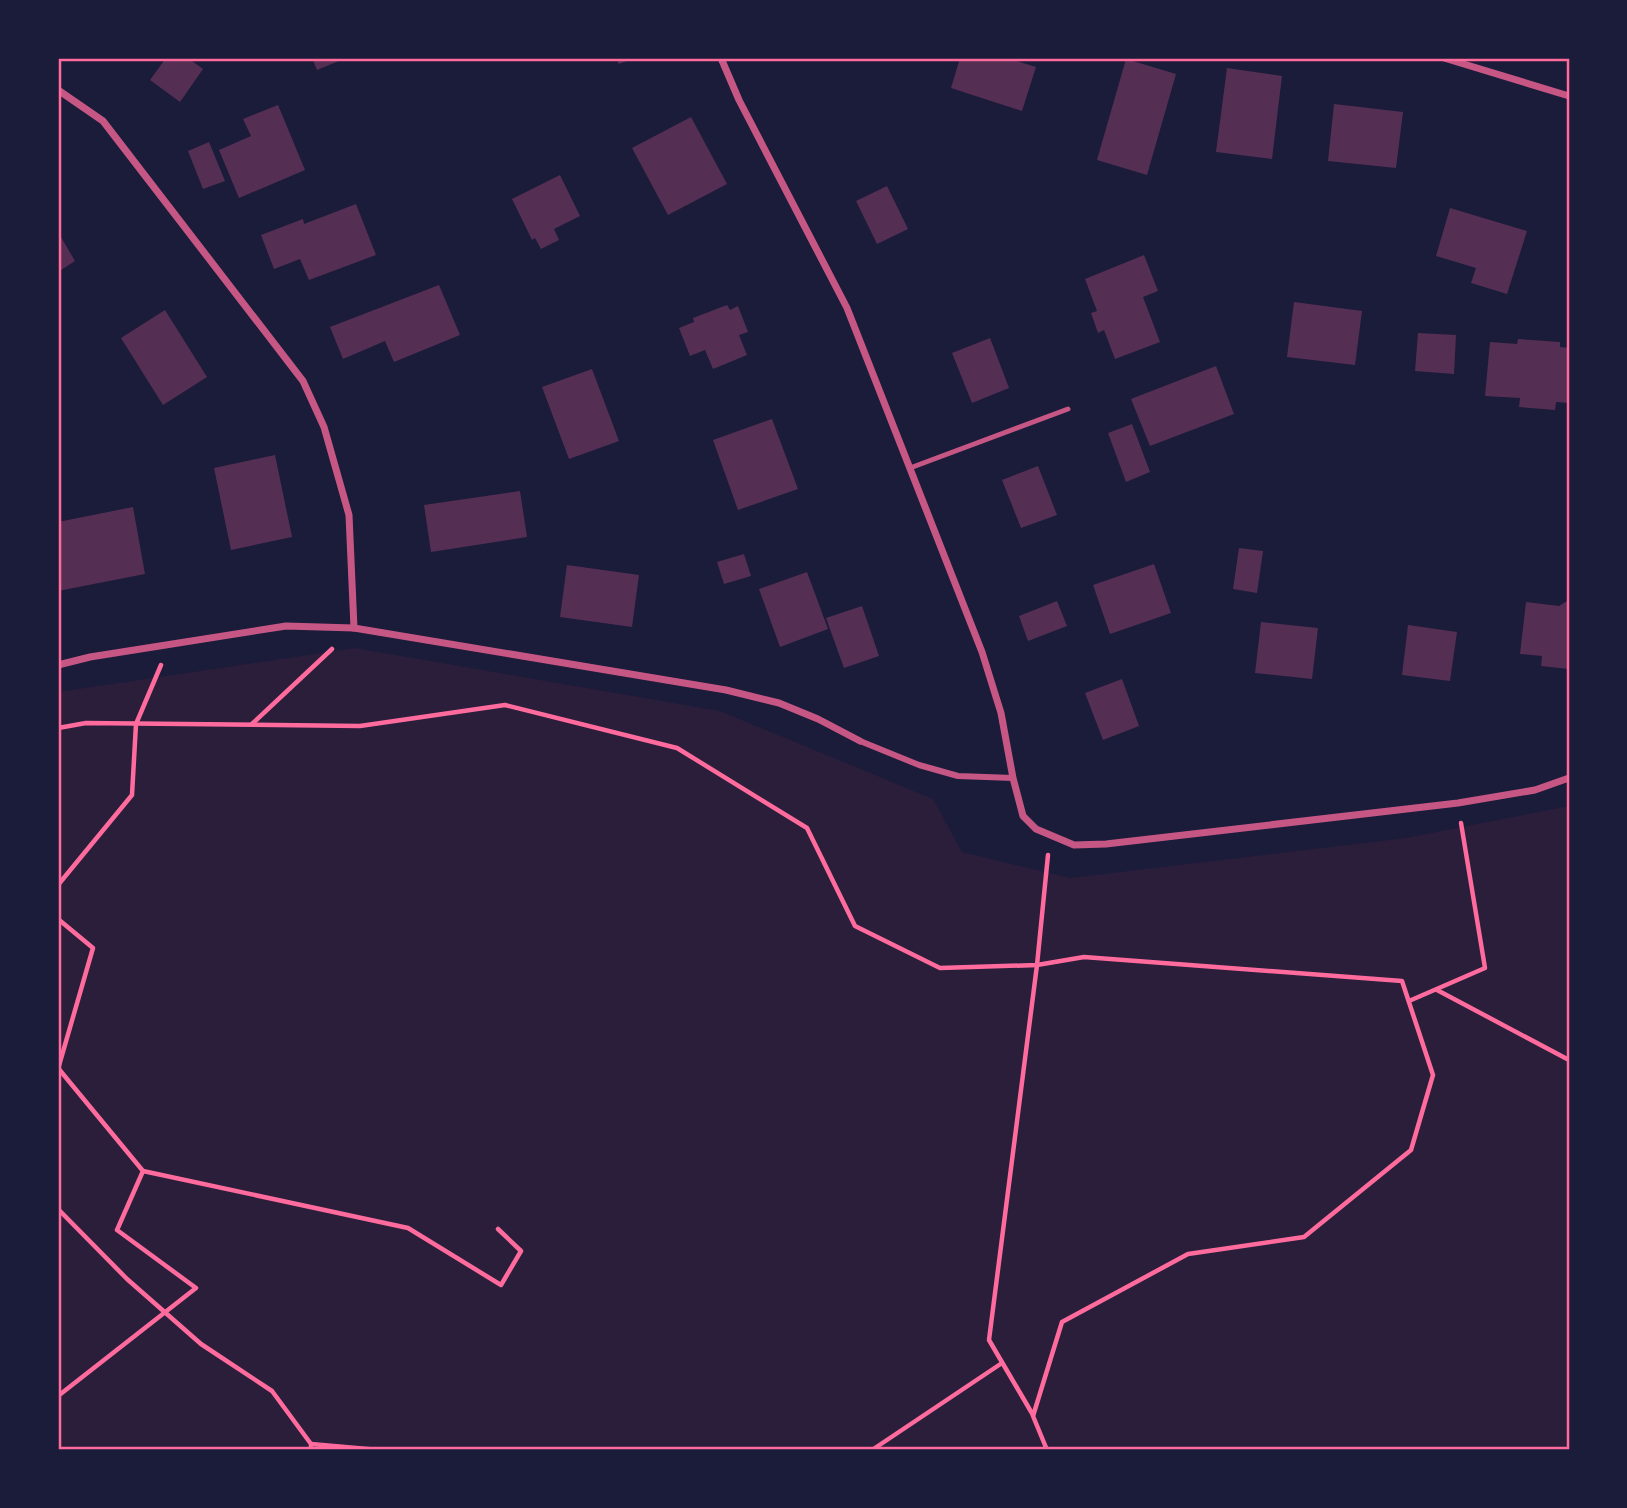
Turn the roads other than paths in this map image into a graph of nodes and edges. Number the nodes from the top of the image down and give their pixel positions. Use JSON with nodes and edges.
{"nodes":[{"id":1,"x":721,"y":58,"type":"edge"},
{"id":2,"x":1444,"y":58,"type":"edge"},
{"id":3,"x":58,"y":90,"type":"edge"},
{"id":4,"x":1569,"y":96,"type":"edge"},
{"id":5,"x":1068,"y":409,"type":"dead end"},
{"id":6,"x":910,"y":468,"type":"junction"},
{"id":7,"x":354,"y":628,"type":"junction"},
{"id":8,"x":58,"y":665,"type":"edge"},
{"id":9,"x":860,"y":741,"type":"joint"},
{"id":10,"x":1013,"y":778,"type":"junction"},
{"id":11,"x":1569,"y":778,"type":"edge"}],
"edges":[{"from":1,"to":6,"type":"street"},
{"from":2,"to":4,"type":"street"},
{"from":3,"to":7,"type":"street"},
{"from":5,"to":6,"type":"lane"},
{"from":6,"to":10,"type":"street"},
{"from":7,"to":8,"type":"street"},
{"from":7,"to":9,"type":"street"},
{"from":9,"to":10,"type":"street"},
{"from":10,"to":11,"type":"street"}]}
